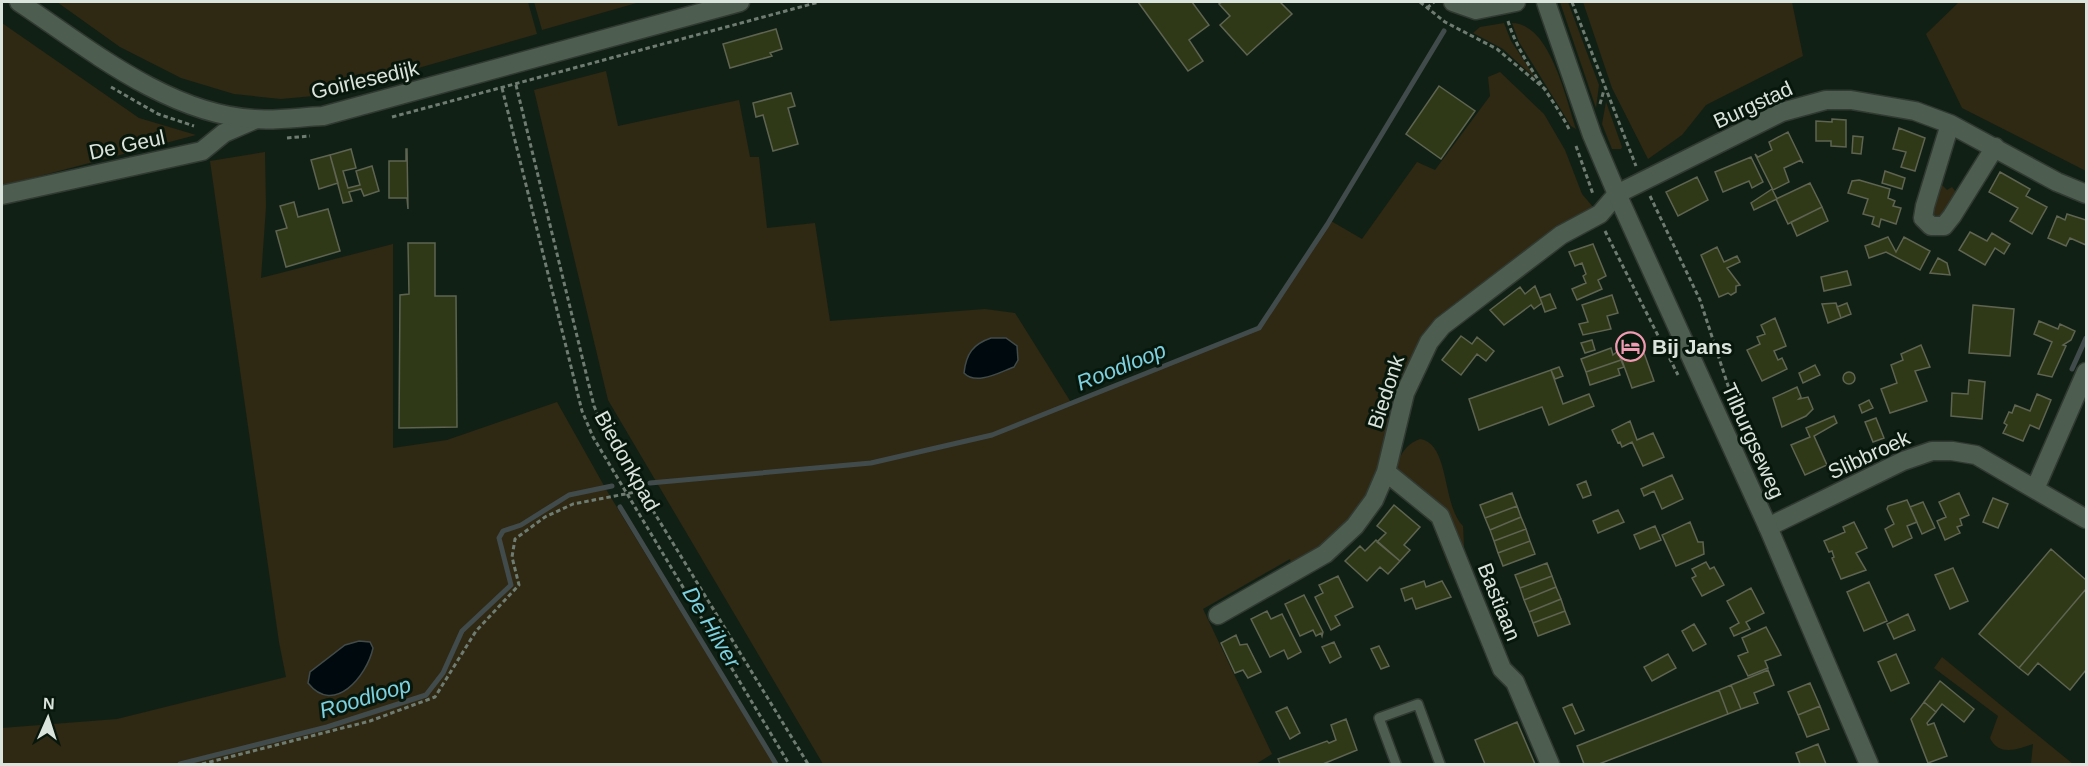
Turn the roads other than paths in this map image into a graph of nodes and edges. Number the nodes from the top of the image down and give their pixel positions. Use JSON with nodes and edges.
{"nodes":[{"id":1,"x":20,"y":2,"type":"edge"},
{"id":2,"x":740,"y":2,"type":"edge"},
{"id":3,"x":1453,"y":2,"type":"edge"},
{"id":4,"x":1546,"y":2,"type":"edge"},
{"id":5,"x":1510,"y":4,"type":"edge"},
{"id":6,"x":254,"y":120,"type":"junction"},
{"id":7,"x":1950,"y":124,"type":"junction"},
{"id":8,"x":1995,"y":147,"type":"junction"},
{"id":9,"x":1617,"y":194,"type":"junction"},
{"id":10,"x":2086,"y":194,"type":"edge"},
{"id":11,"x":2,"y":195,"type":"edge"},
{"id":12,"x":2086,"y":372,"type":"edge"},
{"id":13,"x":1386,"y":472,"type":"junction"},
{"id":14,"x":2035,"y":489,"type":"junction"},
{"id":15,"x":2086,"y":519,"type":"edge"},
{"id":16,"x":1768,"y":527,"type":"junction"},
{"id":17,"x":1218,"y":615,"type":"dead end"},
{"id":18,"x":1396,"y":765,"type":"edge"},
{"id":19,"x":1440,"y":765,"type":"edge"},
{"id":20,"x":1550,"y":765,"type":"edge"},
{"id":21,"x":1869,"y":765,"type":"edge"}],
"edges":[{"from":1,"to":6,"type":"street","name":"Goirlesedijk"},
{"from":2,"to":6,"type":"street","name":"Goirlesedijk"},
{"from":3,"to":5,"type":"street"},
{"from":4,"to":9,"type":"street","name":"Tilburgseweg"},
{"from":6,"to":11,"type":"street","name":"De Geul"},
{"from":7,"to":8,"type":"street","name":"Burgstad"},
{"from":7,"to":8,"type":"street"},
{"from":7,"to":9,"type":"street","name":"Burgstad"},
{"from":8,"to":10,"type":"street","name":"Burgstad"},
{"from":9,"to":13,"type":"street","name":"Biedonk"},
{"from":9,"to":16,"type":"street","name":"Tilburgseweg"},
{"from":12,"to":14,"type":"street"},
{"from":13,"to":17,"type":"street","name":"Biedonk"},
{"from":13,"to":20,"type":"street","name":"Bastiaan"},
{"from":14,"to":15,"type":"street","name":"Slibbroek"},
{"from":14,"to":16,"type":"street","name":"Slibbroek"},
{"from":16,"to":21,"type":"street","name":"Tilburgseweg"},
{"from":18,"to":19,"type":"lane"}]}
